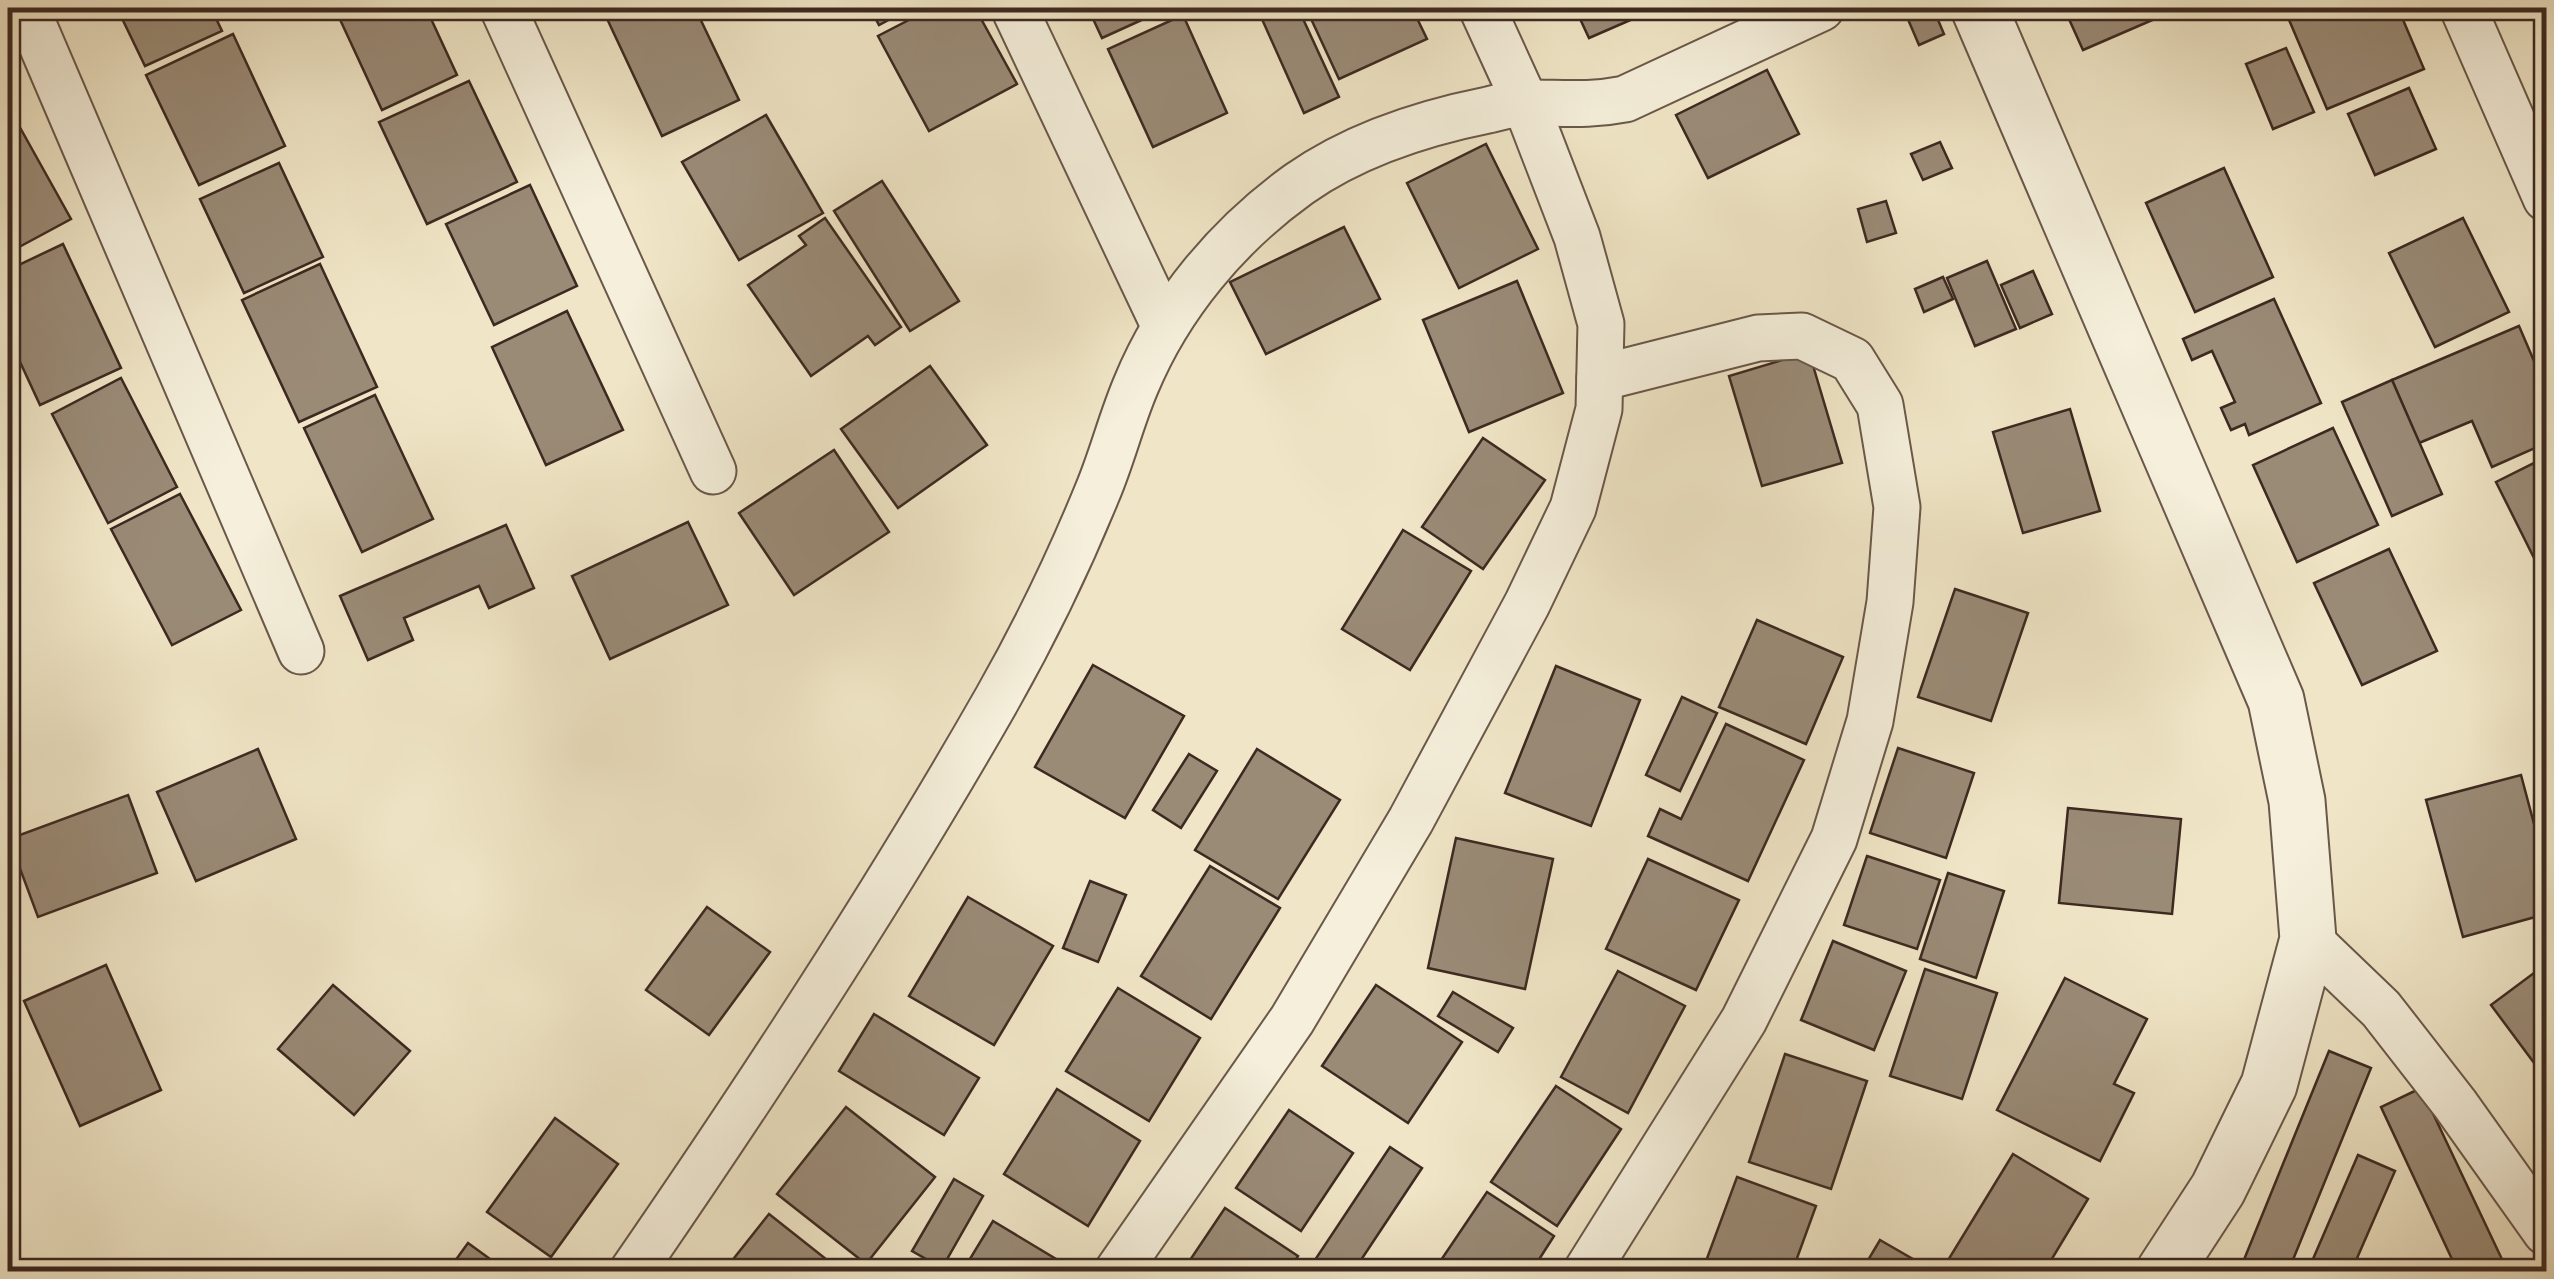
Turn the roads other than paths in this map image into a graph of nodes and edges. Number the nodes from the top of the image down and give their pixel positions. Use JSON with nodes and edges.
{"nodes":[{"id":1,"x":26,"y":8,"type":"edge"},
{"id":2,"x":503,"y":8,"type":"edge"},
{"id":3,"x":1014,"y":8,"type":"edge"},
{"id":4,"x":1482,"y":8,"type":"edge"},
{"id":5,"x":1821,"y":8,"type":"edge"},
{"id":6,"x":1979,"y":8,"type":"edge"},
{"id":7,"x":2464,"y":8,"type":"edge"},
{"id":8,"x":1525,"y":102,"type":"junction"},
{"id":9,"x":2546,"y":198,"type":"edge"},
{"id":10,"x":1164,"y":325,"type":"junction"},
{"id":11,"x":1600,"y":378,"type":"junction"},
{"id":12,"x":713,"y":471,"type":"dead end"},
{"id":13,"x":301,"y":650,"type":"dead end"},
{"id":14,"x":2308,"y":939,"type":"junction"},
{"id":15,"x":2546,"y":1232,"type":"edge"},
{"id":16,"x":632,"y":1272,"type":"edge"},
{"id":17,"x":1117,"y":1272,"type":"edge"},
{"id":18,"x":1586,"y":1272,"type":"edge"},
{"id":19,"x":2164,"y":1272,"type":"edge"}],
"edges":[{"from":1,"to":13,"type":"street"},
{"from":2,"to":12,"type":"street"},
{"from":3,"to":10,"type":"street"},
{"from":4,"to":8,"type":"street"},
{"from":5,"to":8,"type":"street"},
{"from":6,"to":14,"type":"street"},
{"from":7,"to":9,"type":"street"},
{"from":8,"to":10,"type":"street"},
{"from":8,"to":11,"type":"street"},
{"from":10,"to":16,"type":"street"},
{"from":11,"to":17,"type":"street"},
{"from":11,"to":18,"type":"street"},
{"from":14,"to":15,"type":"street"},
{"from":14,"to":19,"type":"street"}]}
